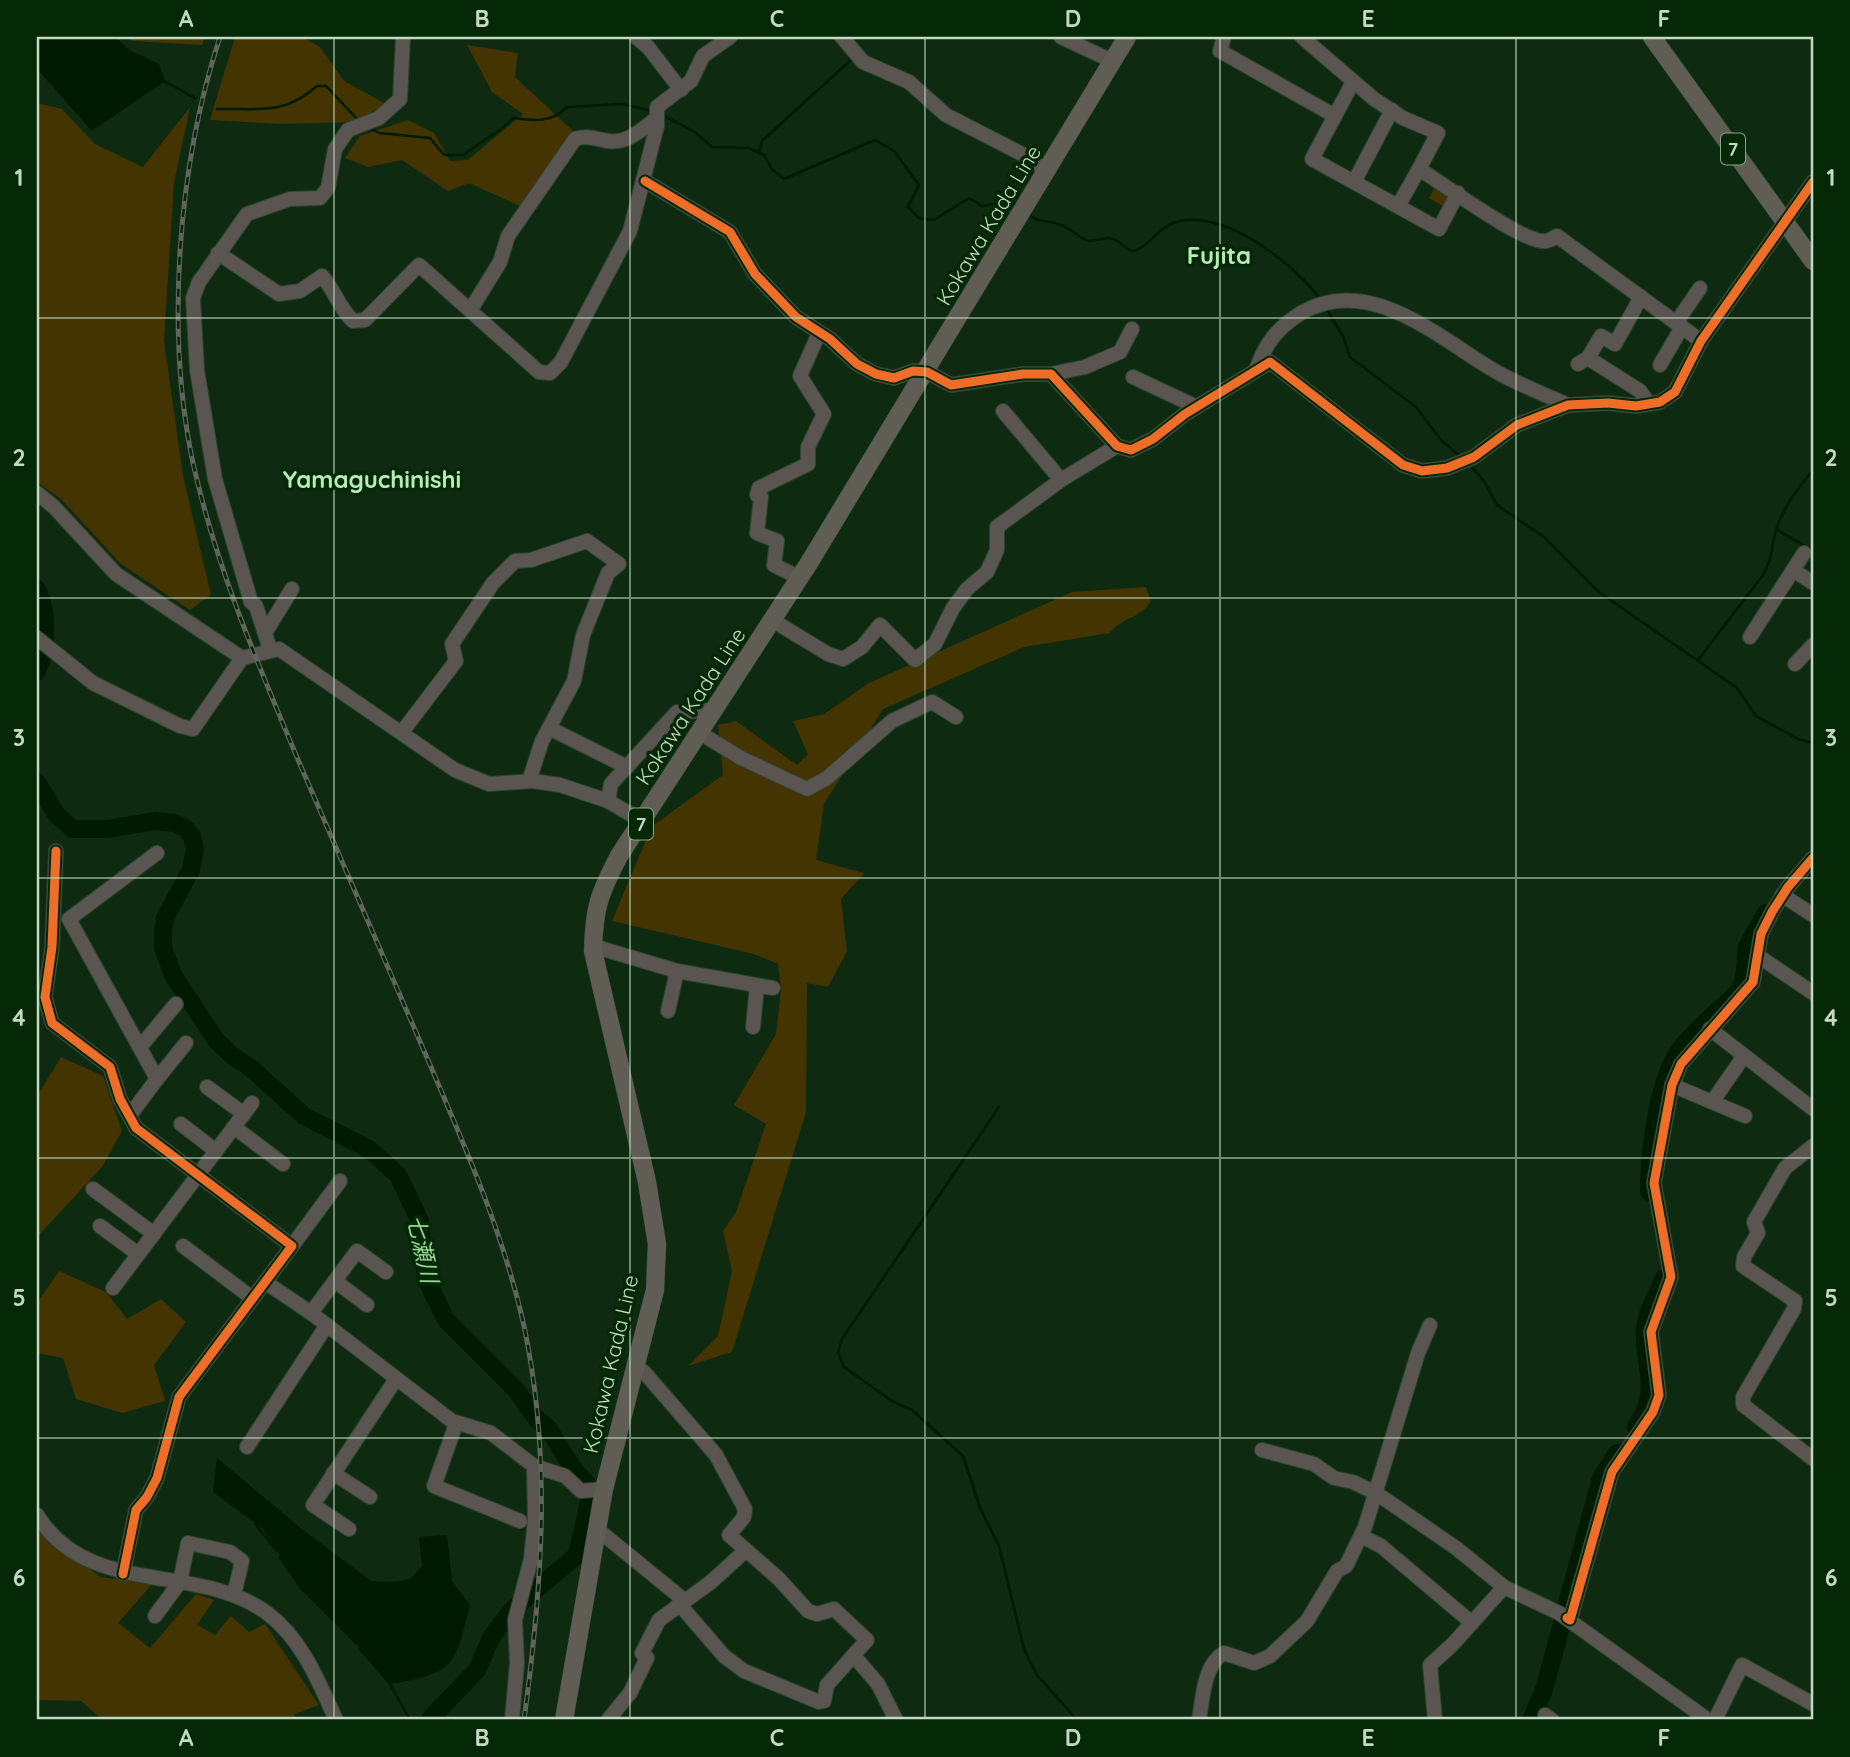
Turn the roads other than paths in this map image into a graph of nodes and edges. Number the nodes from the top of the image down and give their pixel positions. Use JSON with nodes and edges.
{"nodes":[{"id":1,"x":403,"y":37,"type":"edge"},
{"id":2,"x":636,"y":37,"type":"edge"},
{"id":3,"x":730,"y":37,"type":"edge"},
{"id":4,"x":842,"y":37,"type":"edge"},
{"id":5,"x":1061,"y":37,"type":"edge"},
{"id":6,"x":1127,"y":37,"type":"edge"},
{"id":7,"x":1224,"y":37,"type":"edge"},
{"id":8,"x":1302,"y":37,"type":"edge"},
{"id":9,"x":1652,"y":37,"type":"edge"},
{"id":10,"x":1112,"y":61,"type":"junction"},
{"id":11,"x":1353,"y":82,"type":"junction"},
{"id":12,"x":681,"y":90,"type":"junction"},
{"id":13,"x":1392,"y":110,"type":"junction"},
{"id":14,"x":1335,"y":116,"type":"junction"},
{"id":15,"x":657,"y":118,"type":"junction"},
{"id":16,"x":1419,"y":169,"type":"junction"},
{"id":17,"x":1047,"y":171,"type":"junction"},
{"id":18,"x":645,"y":181,"type":"junction"},
{"id":19,"x":1354,"y":182,"type":"junction"},
{"id":20,"x":1813,"y":182,"type":"edge"},
{"id":21,"x":1458,"y":193,"type":"junction"},
{"id":22,"x":1398,"y":206,"type":"junction"},
{"id":23,"x":1785,"y":221,"type":"junction"},
{"id":24,"x":218,"y":253,"type":"junction"},
{"id":25,"x":1813,"y":261,"type":"edge"},
{"id":26,"x":1700,"y":288,"type":"dead end"},
{"id":27,"x":1641,"y":297,"type":"junction"},
{"id":28,"x":471,"y":309,"type":"junction"},
{"id":29,"x":1679,"y":325,"type":"junction"},
{"id":30,"x":1132,"y":329,"type":"dead end"},
{"id":31,"x":819,"y":333,"type":"junction"},
{"id":32,"x":1701,"y":341,"type":"junction"},
{"id":33,"x":1660,"y":365,"type":"dead end"},
{"id":34,"x":1256,"y":370,"type":"junction"},
{"id":35,"x":927,"y":372,"type":"junction"},
{"id":36,"x":1051,"y":374,"type":"junction"},
{"id":37,"x":1133,"y":377,"type":"dead end"},
{"id":38,"x":1649,"y":404,"type":"junction"},
{"id":39,"x":1568,"y":405,"type":"junction"},
{"id":40,"x":1196,"y":407,"type":"junction"},
{"id":41,"x":1003,"y":411,"type":"dead end"},
{"id":42,"x":1116,"y":446,"type":"junction"},
{"id":43,"x":1061,"y":480,"type":"junction"},
{"id":44,"x":37,"y":493,"type":"edge"},
{"id":45,"x":1804,"y":553,"type":"dead end"},
{"id":46,"x":1793,"y":570,"type":"junction"},
{"id":47,"x":800,"y":578,"type":"junction"},
{"id":48,"x":1813,"y":583,"type":"edge"},
{"id":49,"x":292,"y":589,"type":"dead end"},
{"id":50,"x":772,"y":620,"type":"junction"},
{"id":51,"x":265,"y":633,"type":"junction"},
{"id":52,"x":1750,"y":637,"type":"dead end"},
{"id":53,"x":37,"y":638,"type":"edge"},
{"id":54,"x":1813,"y":645,"type":"edge"},
{"id":55,"x":270,"y":649,"type":"junction"},
{"id":56,"x":242,"y":658,"type":"junction"},
{"id":57,"x":1795,"y":664,"type":"dead end"},
{"id":58,"x":714,"y":710,"type":"junction"},
{"id":59,"x":956,"y":717,"type":"dead end"},
{"id":60,"x":548,"y":728,"type":"junction"},
{"id":61,"x":402,"y":732,"type":"junction"},
{"id":62,"x":700,"y":733,"type":"junction"},
{"id":63,"x":627,"y":767,"type":"junction"},
{"id":64,"x":529,"y":781,"type":"junction"},
{"id":65,"x":608,"y":800,"type":"junction"},
{"id":66,"x":642,"y":821,"type":"junction"},
{"id":67,"x":56,"y":851,"type":"dead end"},
{"id":68,"x":157,"y":853,"type":"dead end"},
{"id":69,"x":1813,"y":858,"type":"edge"},
{"id":70,"x":1782,"y":895,"type":"junction"},
{"id":71,"x":1813,"y":915,"type":"edge"},
{"id":72,"x":593,"y":946,"type":"junction"},
{"id":73,"x":1758,"y":956,"type":"junction"},
{"id":74,"x":677,"y":971,"type":"junction"},
{"id":75,"x":757,"y":986,"type":"junction"},
{"id":76,"x":773,"y":988,"type":"dead end"},
{"id":77,"x":1813,"y":993,"type":"edge"},
{"id":78,"x":176,"y":1004,"type":"dead end"},
{"id":79,"x":42,"y":1006,"type":"edge"},
{"id":80,"x":668,"y":1011,"type":"dead end"},
{"id":81,"x":753,"y":1027,"type":"dead end"},
{"id":82,"x":1710,"y":1030,"type":"junction"},
{"id":83,"x":186,"y":1043,"type":"dead end"},
{"id":84,"x":140,"y":1047,"type":"junction"},
{"id":85,"x":1744,"y":1056,"type":"junction"},
{"id":86,"x":158,"y":1079,"type":"junction"},
{"id":87,"x":1672,"y":1085,"type":"junction"},
{"id":88,"x":207,"y":1087,"type":"dead end"},
{"id":89,"x":1712,"y":1102,"type":"junction"},
{"id":90,"x":1813,"y":1109,"type":"edge"},
{"id":91,"x":130,"y":1115,"type":"junction"},
{"id":92,"x":1745,"y":1116,"type":"dead end"},
{"id":93,"x":180,"y":1124,"type":"dead end"},
{"id":94,"x":234,"y":1127,"type":"junction"},
{"id":95,"x":1813,"y":1146,"type":"edge"},
{"id":96,"x":216,"y":1151,"type":"junction"},
{"id":97,"x":283,"y":1164,"type":"dead end"},
{"id":98,"x":200,"y":1173,"type":"junction"},
{"id":99,"x":341,"y":1181,"type":"dead end"},
{"id":100,"x":93,"y":1189,"type":"dead end"},
{"id":101,"x":100,"y":1226,"type":"dead end"},
{"id":102,"x":154,"y":1234,"type":"junction"},
{"id":103,"x":183,"y":1246,"type":"dead end"},
{"id":104,"x":292,"y":1246,"type":"junction"},
{"id":105,"x":138,"y":1254,"type":"junction"},
{"id":106,"x":386,"y":1272,"type":"dead end"},
{"id":107,"x":335,"y":1281,"type":"junction"},
{"id":108,"x":265,"y":1282,"type":"junction"},
{"id":109,"x":113,"y":1288,"type":"dead end"},
{"id":110,"x":252,"y":1298,"type":"junction"},
{"id":111,"x":367,"y":1305,"type":"dead end"},
{"id":112,"x":311,"y":1313,"type":"junction"},
{"id":113,"x":327,"y":1325,"type":"junction"},
{"id":114,"x":1430,"y":1325,"type":"dead end"},
{"id":115,"x":634,"y":1369,"type":"junction"},
{"id":116,"x":396,"y":1378,"type":"junction"},
{"id":117,"x":456,"y":1424,"type":"junction"},
{"id":118,"x":247,"y":1447,"type":"dead end"},
{"id":119,"x":1262,"y":1450,"type":"dead end"},
{"id":120,"x":1813,"y":1458,"type":"edge"},
{"id":121,"x":534,"y":1466,"type":"junction"},
{"id":122,"x":333,"y":1473,"type":"junction"},
{"id":123,"x":604,"y":1489,"type":"junction"},
{"id":124,"x":1376,"y":1493,"type":"junction"},
{"id":125,"x":370,"y":1497,"type":"dead end"},
{"id":126,"x":37,"y":1515,"type":"edge"},
{"id":127,"x":520,"y":1521,"type":"dead end"},
{"id":128,"x":349,"y":1529,"type":"dead end"},
{"id":129,"x":597,"y":1532,"type":"junction"},
{"id":130,"x":1361,"y":1536,"type":"junction"},
{"id":131,"x":744,"y":1551,"type":"junction"},
{"id":132,"x":123,"y":1574,"type":"junction"},
{"id":133,"x":180,"y":1582,"type":"junction"},
{"id":134,"x":1504,"y":1587,"type":"junction"},
{"id":135,"x":234,"y":1595,"type":"junction"},
{"id":136,"x":680,"y":1605,"type":"junction"},
{"id":137,"x":155,"y":1616,"type":"dead end"},
{"id":138,"x":1565,"y":1617,"type":"junction"},
{"id":139,"x":1472,"y":1623,"type":"junction"},
{"id":140,"x":854,"y":1656,"type":"junction"},
{"id":141,"x":1813,"y":1704,"type":"edge"},
{"id":142,"x":613,"y":1719,"type":"edge"},
{"id":143,"x":336,"y":1720,"type":"edge"},
{"id":144,"x":512,"y":1720,"type":"edge"},
{"id":145,"x":564,"y":1720,"type":"edge"},
{"id":146,"x":897,"y":1720,"type":"edge"},
{"id":147,"x":1199,"y":1720,"type":"edge"},
{"id":148,"x":1436,"y":1720,"type":"edge"},
{"id":149,"x":1708,"y":1720,"type":"edge"},
{"id":150,"x":1715,"y":1720,"type":"edge"}],
"edges":[{"from":1,"to":24,"type":"street"},
{"from":2,"to":12,"type":"street"},
{"from":3,"to":12,"type":"street"},
{"from":4,"to":17,"type":"street"},
{"from":5,"to":10,"type":"street"},
{"from":6,"to":10,"type":"main road","name":"Kokawa Kada Line","number":"7"},
{"from":7,"to":14,"type":"street"},
{"from":8,"to":11,"type":"street"},
{"from":9,"to":23,"type":"main road","number":"7"},
{"from":10,"to":17,"type":"main road","name":"Kokawa Kada Line","number":"7"},
{"from":11,"to":13,"type":"street"},
{"from":11,"to":14,"type":"street"},
{"from":12,"to":15,"type":"street"},
{"from":13,"to":16,"type":"street"},
{"from":13,"to":19,"type":"street"},
{"from":14,"to":19,"type":"street"},
{"from":15,"to":18,"type":"street"},
{"from":15,"to":28,"type":"street"},
{"from":16,"to":21,"type":"street"},
{"from":16,"to":22,"type":"street"},
{"from":17,"to":35,"type":"main road","name":"Kokawa Kada Line","number":"7"},
{"from":18,"to":28,"type":"street"},
{"from":18,"to":31,"type":"street"},
{"from":19,"to":22,"type":"street"},
{"from":20,"to":23,"type":"street"},
{"from":21,"to":22,"type":"street"},
{"from":21,"to":27,"type":"street"},
{"from":23,"to":25,"type":"main road","number":"7"},
{"from":23,"to":32,"type":"street"},
{"from":24,"to":28,"type":"street"},
{"from":24,"to":51,"type":"street"},
{"from":26,"to":29,"type":"street"},
{"from":27,"to":29,"type":"street"},
{"from":27,"to":38,"type":"street"},
{"from":29,"to":32,"type":"street"},
{"from":29,"to":33,"type":"street"},
{"from":30,"to":36,"type":"street"},
{"from":31,"to":35,"type":"street"},
{"from":31,"to":47,"type":"street"},
{"from":32,"to":38,"type":"street"},
{"from":34,"to":39,"type":"street"},
{"from":34,"to":39,"type":"street"},
{"from":34,"to":40,"type":"street"},
{"from":35,"to":36,"type":"street"},
{"from":35,"to":47,"type":"main road","name":"Kokawa Kada Line","number":"7"},
{"from":36,"to":42,"type":"street"},
{"from":37,"to":40,"type":"street"},
{"from":38,"to":39,"type":"street"},
{"from":40,"to":42,"type":"street"},
{"from":41,"to":43,"type":"street"},
{"from":42,"to":43,"type":"street"},
{"from":43,"to":50,"type":"street"},
{"from":44,"to":56,"type":"street"},
{"from":45,"to":46,"type":"street"},
{"from":46,"to":48,"type":"street"},
{"from":46,"to":52,"type":"street"},
{"from":47,"to":50,"type":"main road","name":"Kokawa Kada Line","number":"7"},
{"from":49,"to":51,"type":"street"},
{"from":50,"to":58,"type":"main road","name":"Kokawa Kada Line","number":"7"},
{"from":51,"to":55,"type":"street"},
{"from":53,"to":56,"type":"street"},
{"from":54,"to":57,"type":"street"},
{"from":55,"to":56,"type":"street"},
{"from":55,"to":61,"type":"street"},
{"from":58,"to":62,"type":"main road","name":"Kokawa Kada Line","number":"7"},
{"from":58,"to":63,"type":"street"},
{"from":59,"to":62,"type":"street"},
{"from":60,"to":61,"type":"street"},
{"from":60,"to":63,"type":"street"},
{"from":60,"to":64,"type":"street"},
{"from":61,"to":64,"type":"street"},
{"from":62,"to":66,"type":"main road","name":"Kokawa Kada Line","number":"7"},
{"from":63,"to":65,"type":"street"},
{"from":64,"to":65,"type":"street"},
{"from":65,"to":66,"type":"street"},
{"from":66,"to":72,"type":"main road","name":"Kokawa Kada Line","number":"7"},
{"from":67,"to":79,"type":"street"},
{"from":68,"to":84,"type":"street"},
{"from":69,"to":70,"type":"street"},
{"from":70,"to":71,"type":"street"},
{"from":70,"to":73,"type":"street"},
{"from":72,"to":74,"type":"street"},
{"from":72,"to":115,"type":"main road","name":"Kokawa Kada Line","number":"7"},
{"from":73,"to":77,"type":"street"},
{"from":73,"to":82,"type":"street"},
{"from":74,"to":75,"type":"street"},
{"from":74,"to":80,"type":"street"},
{"from":75,"to":76,"type":"street"},
{"from":75,"to":81,"type":"street"},
{"from":78,"to":84,"type":"street"},
{"from":79,"to":91,"type":"street"},
{"from":82,"to":85,"type":"street"},
{"from":82,"to":87,"type":"street"},
{"from":83,"to":86,"type":"street"},
{"from":84,"to":86,"type":"street"},
{"from":85,"to":89,"type":"street"},
{"from":85,"to":90,"type":"street"},
{"from":86,"to":91,"type":"street"},
{"from":87,"to":89,"type":"street"},
{"from":87,"to":138,"type":"street"},
{"from":88,"to":94,"type":"street"},
{"from":89,"to":92,"type":"street"},
{"from":91,"to":98,"type":"street"},
{"from":93,"to":96,"type":"street"},
{"from":94,"to":96,"type":"street"},
{"from":94,"to":97,"type":"street"},
{"from":95,"to":120,"type":"street"},
{"from":96,"to":98,"type":"street"},
{"from":98,"to":102,"type":"street"},
{"from":98,"to":104,"type":"street"},
{"from":99,"to":104,"type":"street"},
{"from":100,"to":102,"type":"street"},
{"from":101,"to":105,"type":"street"},
{"from":102,"to":105,"type":"street"},
{"from":103,"to":110,"type":"street"},
{"from":104,"to":108,"type":"street"},
{"from":105,"to":109,"type":"street"},
{"from":106,"to":107,"type":"street"},
{"from":107,"to":111,"type":"street"},
{"from":107,"to":112,"type":"street"},
{"from":108,"to":110,"type":"street"},
{"from":108,"to":112,"type":"street"},
{"from":110,"to":132,"type":"street"},
{"from":112,"to":113,"type":"street"},
{"from":113,"to":116,"type":"street"},
{"from":113,"to":118,"type":"street"},
{"from":114,"to":124,"type":"street"},
{"from":115,"to":123,"type":"main road","name":"Kokawa Kada Line","number":"7"},
{"from":115,"to":131,"type":"street"},
{"from":116,"to":117,"type":"street"},
{"from":116,"to":122,"type":"street"},
{"from":117,"to":121,"type":"street"},
{"from":117,"to":127,"type":"street"},
{"from":119,"to":124,"type":"street"},
{"from":121,"to":123,"type":"street"},
{"from":121,"to":144,"type":"street"},
{"from":122,"to":125,"type":"street"},
{"from":122,"to":128,"type":"street"},
{"from":123,"to":129,"type":"main road","name":"Kokawa Kada Line","number":"7"},
{"from":124,"to":130,"type":"street"},
{"from":124,"to":134,"type":"street"},
{"from":126,"to":132,"type":"street"},
{"from":129,"to":136,"type":"street"},
{"from":129,"to":145,"type":"main road","name":"Kokawa Kada Line","number":"7"},
{"from":130,"to":139,"type":"street"},
{"from":130,"to":147,"type":"street"},
{"from":131,"to":136,"type":"street"},
{"from":131,"to":140,"type":"street"},
{"from":132,"to":133,"type":"street"},
{"from":133,"to":135,"type":"street"},
{"from":133,"to":135,"type":"street"},
{"from":133,"to":137,"type":"street"},
{"from":134,"to":138,"type":"street"},
{"from":134,"to":139,"type":"street"},
{"from":135,"to":143,"type":"street"},
{"from":136,"to":140,"type":"street"},
{"from":136,"to":142,"type":"street"},
{"from":138,"to":149,"type":"street"},
{"from":139,"to":148,"type":"street"},
{"from":140,"to":146,"type":"street"},
{"from":141,"to":150,"type":"street"}]}
